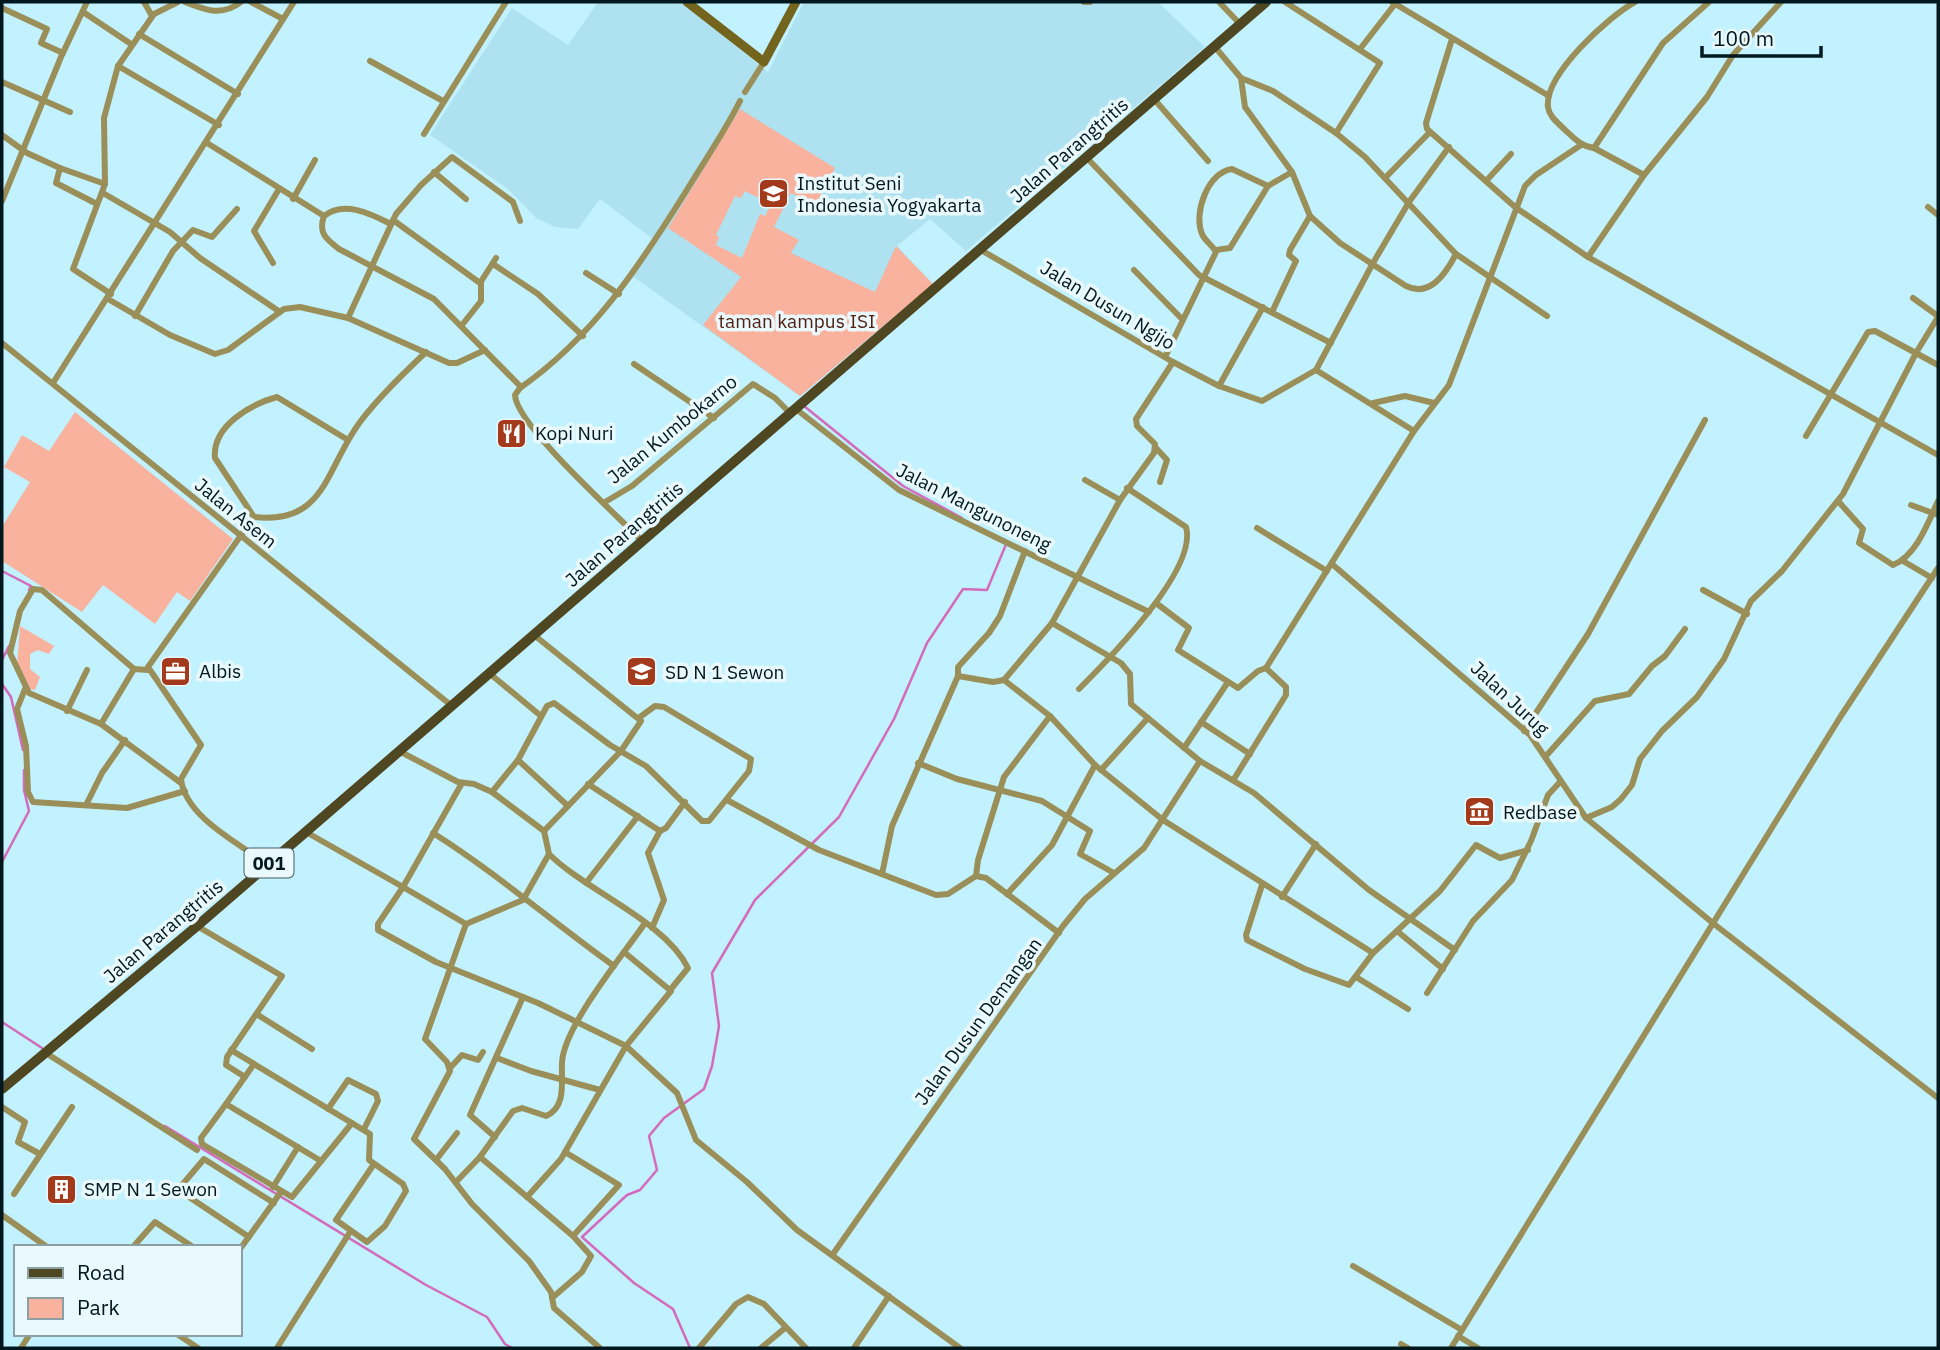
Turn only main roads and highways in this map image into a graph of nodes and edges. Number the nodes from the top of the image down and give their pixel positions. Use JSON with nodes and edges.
{"nodes":[{"id":1,"x":1266,"y":2,"type":"edge"},
{"id":2,"x":2,"y":1089,"type":"edge"}],
"edges":[{"from":1,"to":2,"type":"main road","name":"Jalan Parangtritis","number":"001"}]}
